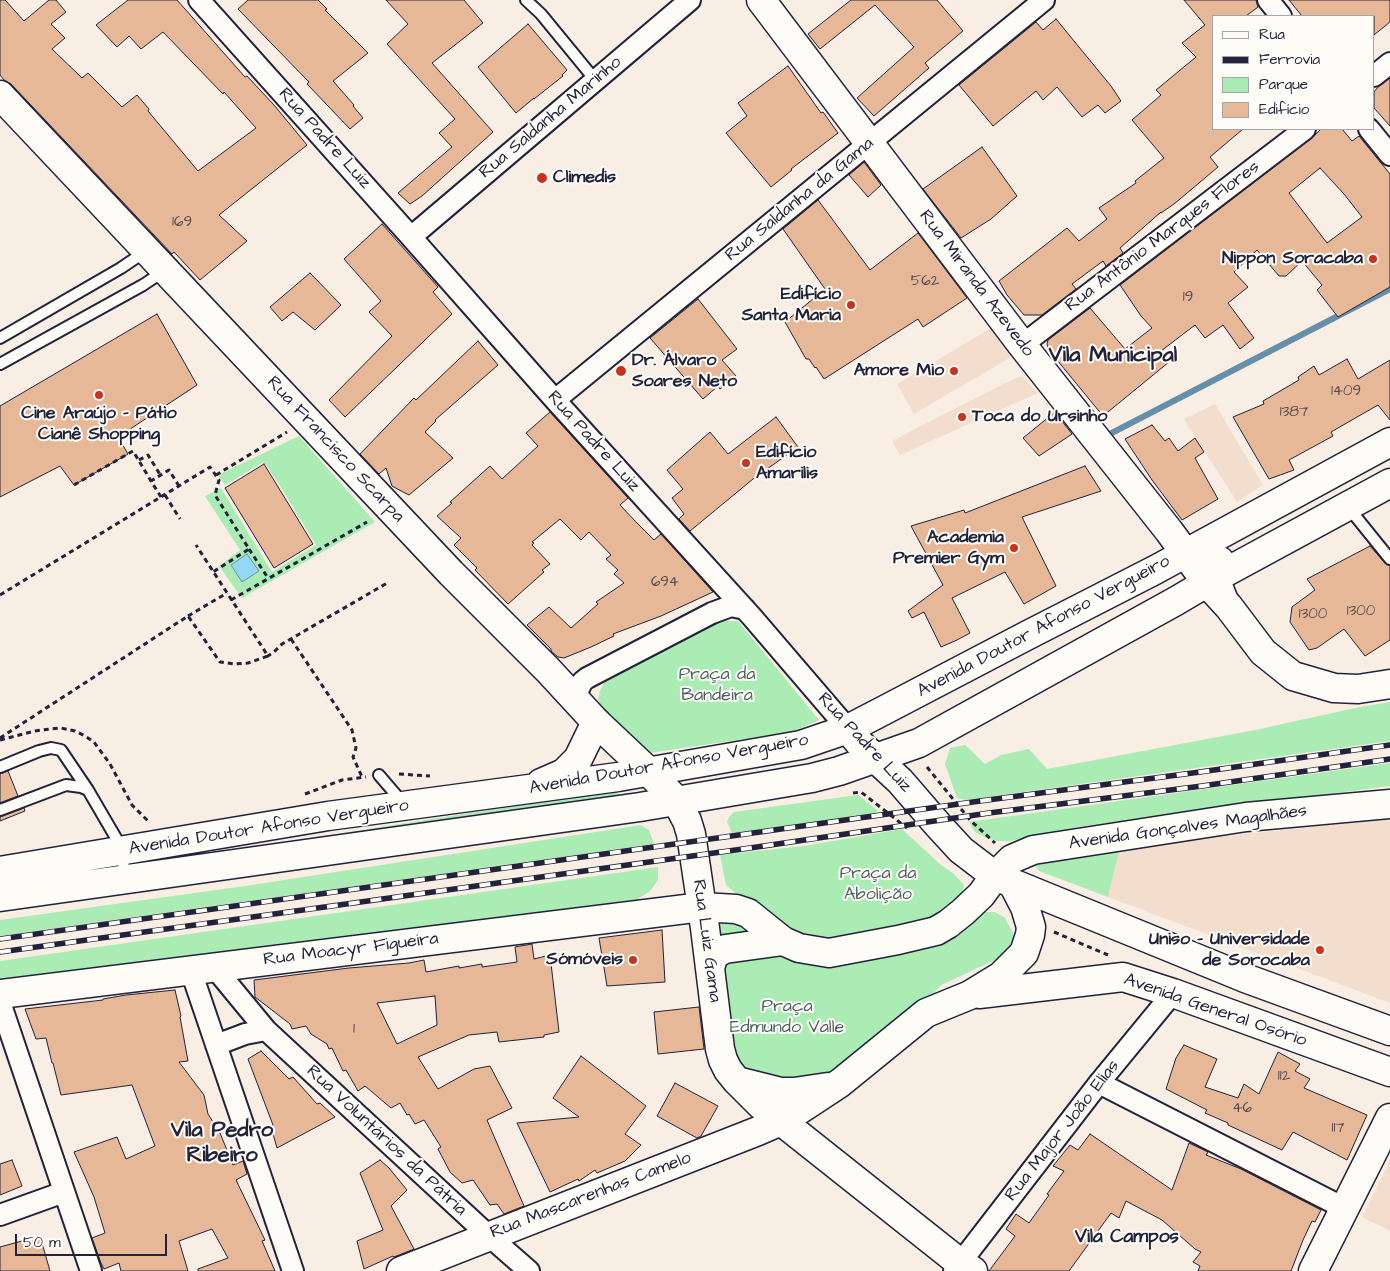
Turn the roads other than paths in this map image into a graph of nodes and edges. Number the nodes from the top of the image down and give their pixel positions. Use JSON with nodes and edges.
{"nodes":[{"id":1,"x":199,"y":0,"type":"edge"},
{"id":2,"x":526,"y":0,"type":"edge"},
{"id":3,"x":690,"y":0,"type":"edge"},
{"id":4,"x":761,"y":0,"type":"edge"},
{"id":5,"x":1044,"y":0,"type":"edge"},
{"id":6,"x":1268,"y":0,"type":"edge"},
{"id":7,"x":1280,"y":15,"type":"edge"},
{"id":8,"x":1390,"y":63,"type":"edge"},
{"id":9,"x":1375,"y":75,"type":"edge"},
{"id":10,"x":596,"y":80,"type":"junction"},
{"id":11,"x":0,"y":95,"type":"edge"},
{"id":12,"x":1303,"y":130,"type":"edge"},
{"id":13,"x":1370,"y":130,"type":"edge"},
{"id":14,"x":869,"y":143,"type":"junction"},
{"id":15,"x":1390,"y":155,"type":"edge"},
{"id":16,"x":411,"y":237,"type":"junction"},
{"id":17,"x":156,"y":261,"type":"junction"},
{"id":18,"x":0,"y":338,"type":"edge"},
{"id":19,"x":1022,"y":345,"type":"junction"},
{"id":20,"x":0,"y":364,"type":"edge"},
{"id":21,"x":556,"y":400,"type":"junction"},
{"id":22,"x":1390,"y":442,"type":"edge"},
{"id":23,"x":1390,"y":483,"type":"edge"},
{"id":24,"x":1274,"y":504,"type":"junction"},
{"id":25,"x":1347,"y":506,"type":"junction"},
{"id":26,"x":1184,"y":553,"type":"junction"},
{"id":27,"x":1390,"y":559,"type":"edge"},
{"id":28,"x":1215,"y":587,"type":"junction"},
{"id":29,"x":745,"y":609,"type":"junction"},
{"id":30,"x":1390,"y":684,"type":"edge"},
{"id":31,"x":577,"y":702,"type":"junction"},
{"id":32,"x":596,"y":722,"type":"junction"},
{"id":33,"x":848,"y":729,"type":"junction"},
{"id":34,"x":876,"y":759,"type":"junction"},
{"id":35,"x":0,"y":767,"type":"edge"},
{"id":36,"x":648,"y":771,"type":"junction"},
{"id":37,"x":379,"y":776,"type":"dead end"},
{"id":38,"x":88,"y":790,"type":"junction"},
{"id":39,"x":528,"y":790,"type":"junction"},
{"id":40,"x":676,"y":800,"type":"junction"},
{"id":41,"x":1390,"y":804,"type":"edge"},
{"id":42,"x":406,"y":806,"type":"junction"},
{"id":43,"x":0,"y":810,"type":"edge"},
{"id":44,"x":123,"y":850,"type":"junction"},
{"id":45,"x":0,"y":871,"type":"edge"},
{"id":46,"x":1000,"y":878,"type":"junction"},
{"id":47,"x":124,"y":880,"type":"junction"},
{"id":48,"x":0,"y":897,"type":"edge"},
{"id":49,"x":702,"y":907,"type":"junction"},
{"id":50,"x":783,"y":941,"type":"junction"},
{"id":51,"x":710,"y":968,"type":"junction"},
{"id":52,"x":203,"y":969,"type":"junction"},
{"id":53,"x":1245,"y":978,"type":"junction"},
{"id":54,"x":1173,"y":993,"type":"junction"},
{"id":55,"x":0,"y":994,"type":"edge"},
{"id":56,"x":970,"y":995,"type":"junction"},
{"id":57,"x":0,"y":1002,"type":"edge"},
{"id":58,"x":266,"y":1030,"type":"junction"},
{"id":59,"x":1390,"y":1031,"type":"edge"},
{"id":60,"x":216,"y":1045,"type":"junction"},
{"id":61,"x":1390,"y":1072,"type":"edge"},
{"id":62,"x":736,"y":1080,"type":"junction"},
{"id":63,"x":840,"y":1083,"type":"junction"},
{"id":64,"x":1099,"y":1083,"type":"junction"},
{"id":65,"x":1390,"y":1118,"type":"edge"},
{"id":66,"x":781,"y":1121,"type":"junction"},
{"id":67,"x":64,"y":1192,"type":"junction"},
{"id":68,"x":1344,"y":1208,"type":"junction"},
{"id":69,"x":0,"y":1215,"type":"edge"},
{"id":70,"x":489,"y":1236,"type":"junction"},
{"id":71,"x":962,"y":1268,"type":"edge"},
{"id":72,"x":91,"y":1271,"type":"edge"},
{"id":73,"x":293,"y":1271,"type":"edge"},
{"id":74,"x":401,"y":1271,"type":"edge"},
{"id":75,"x":529,"y":1271,"type":"edge"},
{"id":76,"x":1313,"y":1271,"type":"edge"}],
"edges":[{"from":1,"to":16,"type":"street","name":"Rua Padre Luiz"},
{"from":2,"to":10,"type":"lane"},
{"from":3,"to":10,"type":"street","name":"Rua Saldanha Marinho"},
{"from":4,"to":14,"type":"main road","name":"Rua Miranda Azevedo"},
{"from":5,"to":14,"type":"street","name":"Rua Saldanha da Gama"},
{"from":6,"to":7,"type":"street"},
{"from":8,"to":9,"type":"street"},
{"from":10,"to":16,"type":"street","name":"Rua Saldanha Marinho"},
{"from":11,"to":17,"type":"main road","name":"Rua Francisco Scarpa"},
{"from":12,"to":19,"type":"street","name":"Rua Antônio Marques Flores"},
{"from":13,"to":15,"type":"street"},
{"from":14,"to":19,"type":"main road","name":"Rua Miranda Azevedo"},
{"from":14,"to":21,"type":"street","name":"Rua Saldanha da Gama"},
{"from":16,"to":21,"type":"street","name":"Rua Padre Luiz"},
{"from":17,"to":18,"type":"lane"},
{"from":17,"to":20,"type":"lane"},
{"from":17,"to":31,"type":"main road","name":"Rua Francisco Scarpa"},
{"from":19,"to":26,"type":"main road","name":"Rua Miranda Azevedo"},
{"from":21,"to":29,"type":"street","name":"Rua Padre Luiz"},
{"from":22,"to":24,"type":"main road","name":"Avenida Doutor Afonso Vergueiro"},
{"from":23,"to":25,"type":"main road","name":"Avenida Doutor Afonso Vergueiro"},
{"from":24,"to":26,"type":"main road","name":"Avenida Doutor Afonso Vergueiro"},
{"from":24,"to":28,"type":"main road"},
{"from":25,"to":27,"type":"lane"},
{"from":25,"to":28,"type":"main road","name":"Avenida Doutor Afonso Vergueiro"},
{"from":26,"to":28,"type":"main road","name":"Rua Miranda Azevedo"},
{"from":26,"to":33,"type":"main road","name":"Avenida Doutor Afonso Vergueiro"},
{"from":28,"to":30,"type":"main road","name":"Rua Miranda Azevedo"},
{"from":28,"to":34,"type":"main road","name":"Avenida Doutor Afonso Vergueiro"},
{"from":29,"to":31,"type":"street"},
{"from":29,"to":33,"type":"street","name":"Rua Padre Luiz"},
{"from":31,"to":32,"type":"main road","name":"Rua Francisco Scarpa"},
{"from":32,"to":36,"type":"main road","name":"Rua Francisco Scarpa"},
{"from":32,"to":39,"type":"main road"},
{"from":33,"to":34,"type":"main road","name":"Rua Padre Luiz"},
{"from":33,"to":36,"type":"main road","name":"Avenida Doutor Afonso Vergueiro"},
{"from":34,"to":40,"type":"main road","name":"Avenida Doutor Afonso Vergueiro"},
{"from":34,"to":46,"type":"main road","name":"Rua Padre Luiz"},
{"from":35,"to":38,"type":"lane"},
{"from":36,"to":39,"type":"main road","name":"Avenida Doutor Afonso Vergueiro"},
{"from":36,"to":40,"type":"main road","name":"Rua Francisco Scarpa"},
{"from":37,"to":42,"type":"lane"},
{"from":38,"to":43,"type":"lane"},
{"from":38,"to":44,"type":"lane"},
{"from":39,"to":42,"type":"main road","name":"Avenida Doutor Afonso Vergueiro"},
{"from":40,"to":47,"type":"main road","name":"Avenida Doutor Afonso Vergueiro"},
{"from":40,"to":49,"type":"main road","name":"Rua Luiz Gama"},
{"from":41,"to":46,"type":"main road","name":"Avenida Gonçalves Magalhães"},
{"from":42,"to":44,"type":"main road","name":"Avenida Doutor Afonso Vergueiro"},
{"from":44,"to":45,"type":"main road","name":"Avenida Doutor Afonso Vergueiro"},
{"from":44,"to":47,"type":"lane"},
{"from":46,"to":50,"type":"main road"},
{"from":46,"to":53,"type":"main road"},
{"from":46,"to":56,"type":"main road"},
{"from":47,"to":48,"type":"main road","name":"Avenida Doutor Afonso Vergueiro"},
{"from":49,"to":50,"type":"main road"},
{"from":49,"to":51,"type":"main road","name":"Rua Luiz Gama"},
{"from":49,"to":52,"type":"main road","name":"Rua Moacyr Figueira"},
{"from":50,"to":51,"type":"main road"},
{"from":51,"to":62,"type":"main road","name":"Rua Luiz Gama"},
{"from":52,"to":55,"type":"main road","name":"Rua Moacyr Figueira"},
{"from":52,"to":58,"type":"street","name":"Rua Voluntários da Pátria"},
{"from":52,"to":60,"type":"street"},
{"from":53,"to":54,"type":"main road"},
{"from":53,"to":59,"type":"main road"},
{"from":54,"to":56,"type":"main road","name":"Avenida General Osório"},
{"from":54,"to":61,"type":"main road","name":"Avenida General Osório"},
{"from":54,"to":64,"type":"street","name":"Rua Major João Elias"},
{"from":56,"to":63,"type":"main road"},
{"from":57,"to":67,"type":"street"},
{"from":58,"to":60,"type":"street"},
{"from":58,"to":70,"type":"street","name":"Rua Voluntários da Pátria"},
{"from":60,"to":73,"type":"street"},
{"from":62,"to":63,"type":"main road"},
{"from":62,"to":66,"type":"main road","name":"Rua Luiz Gama"},
{"from":63,"to":66,"type":"main road"},
{"from":64,"to":68,"type":"street"},
{"from":64,"to":71,"type":"street","name":"Rua Major João Elias"},
{"from":65,"to":68,"type":"main road"},
{"from":66,"to":70,"type":"main road","name":"Rua Mascarenhas Camelo"},
{"from":66,"to":71,"type":"main road"},
{"from":67,"to":69,"type":"street"},
{"from":67,"to":72,"type":"street"},
{"from":68,"to":76,"type":"main road"},
{"from":70,"to":74,"type":"main road","name":"Rua Mascarenhas Camelo"},
{"from":70,"to":75,"type":"street","name":"Rua Voluntários da Pátria"}]}
